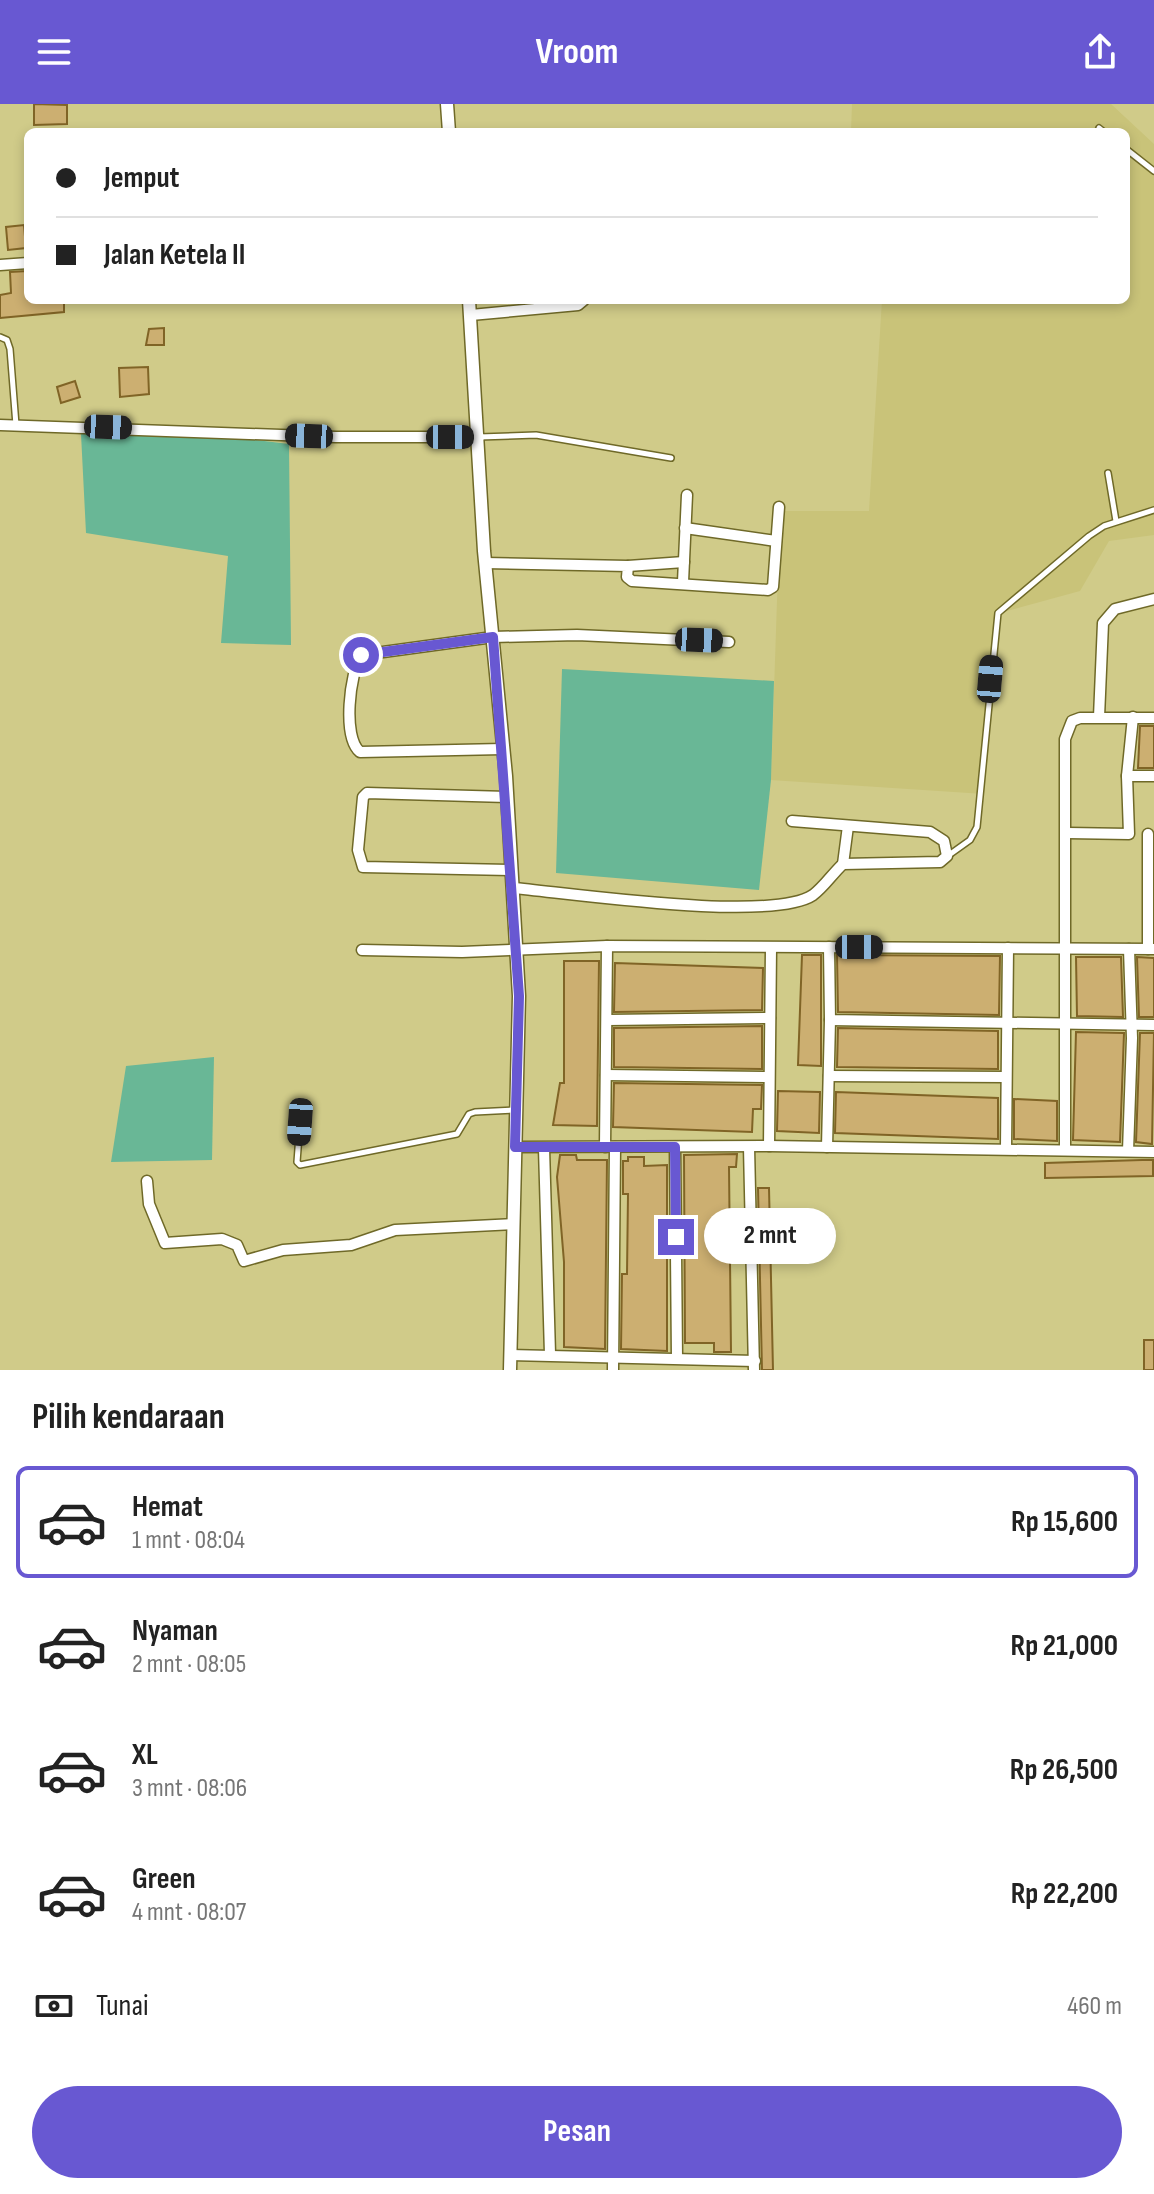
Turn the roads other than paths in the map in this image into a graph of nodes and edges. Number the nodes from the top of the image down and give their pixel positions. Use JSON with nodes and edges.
{"nodes":[{"id":1,"x":447,"y":104,"type":"edge"},
{"id":2,"x":449,"y":128,"type":"edge"},
{"id":3,"x":1130,"y":152,"type":"edge"},
{"id":4,"x":1154,"y":171,"type":"edge"},
{"id":5,"x":24,"y":263,"type":"edge"},
{"id":6,"x":0,"y":265,"type":"edge"},
{"id":7,"x":470,"y":304,"type":"edge"},
{"id":8,"x":579,"y":304,"type":"edge"},
{"id":9,"x":471,"y":315,"type":"junction"},
{"id":10,"x":0,"y":337,"type":"edge"},
{"id":11,"x":0,"y":425,"type":"edge"},
{"id":12,"x":16,"y":426,"type":"junction"},
{"id":13,"x":479,"y":437,"type":"junction"},
{"id":14,"x":671,"y":458,"type":"dead end"},
{"id":15,"x":1108,"y":473,"type":"dead end"},
{"id":16,"x":687,"y":495,"type":"dead end"},
{"id":17,"x":779,"y":507,"type":"dead end"},
{"id":18,"x":1154,"y":510,"type":"edge"},
{"id":19,"x":1116,"y":521,"type":"junction"},
{"id":20,"x":685,"y":528,"type":"junction"},
{"id":21,"x":776,"y":541,"type":"junction"},
{"id":22,"x":684,"y":562,"type":"junction"},
{"id":23,"x":485,"y":563,"type":"junction"},
{"id":24,"x":628,"y":566,"type":"junction"},
{"id":25,"x":683,"y":582,"type":"junction"},
{"id":26,"x":1154,"y":599,"type":"edge"},
{"id":27,"x":493,"y":637,"type":"junction"},
{"id":28,"x":729,"y":642,"type":"dead end"},
{"id":29,"x":1099,"y":717,"type":"junction"},
{"id":30,"x":1133,"y":717,"type":"junction"},
{"id":31,"x":1154,"y":718,"type":"edge"},
{"id":32,"x":503,"y":749,"type":"junction"},
{"id":33,"x":1127,"y":776,"type":"junction"},
{"id":34,"x":1154,"y":776,"type":"edge"},
{"id":35,"x":507,"y":797,"type":"junction"},
{"id":36,"x":792,"y":821,"type":"dead end"},
{"id":37,"x":848,"y":826,"type":"junction"},
{"id":38,"x":1068,"y":833,"type":"junction"},
{"id":39,"x":1129,"y":834,"type":"junction"},
{"id":40,"x":1151,"y":834,"type":"edge"},
{"id":41,"x":947,"y":856,"type":"junction"},
{"id":42,"x":843,"y":864,"type":"junction"},
{"id":43,"x":512,"y":870,"type":"junction"},
{"id":44,"x":1151,"y":887,"type":"edge"},
{"id":45,"x":513,"y":888,"type":"junction"},
{"id":46,"x":607,"y":946,"type":"junction"},
{"id":47,"x":829,"y":947,"type":"junction"},
{"id":48,"x":517,"y":948,"type":"junction"},
{"id":49,"x":771,"y":948,"type":"junction"},
{"id":50,"x":1008,"y":948,"type":"junction"},
{"id":51,"x":1067,"y":949,"type":"junction"},
{"id":52,"x":1129,"y":949,"type":"junction"},
{"id":53,"x":1151,"y":949,"type":"edge"},
{"id":54,"x":362,"y":950,"type":"dead end"},
{"id":55,"x":770,"y":1018,"type":"junction"},
{"id":56,"x":608,"y":1020,"type":"junction"},
{"id":57,"x":830,"y":1020,"type":"junction"},
{"id":58,"x":1007,"y":1021,"type":"junction"},
{"id":59,"x":1067,"y":1022,"type":"junction"},
{"id":60,"x":1130,"y":1024,"type":"junction"},
{"id":61,"x":1154,"y":1025,"type":"edge"},
{"id":62,"x":606,"y":1075,"type":"junction"},
{"id":63,"x":829,"y":1076,"type":"junction"},
{"id":64,"x":769,"y":1077,"type":"junction"},
{"id":65,"x":1006,"y":1077,"type":"junction"},
{"id":66,"x":516,"y":1110,"type":"junction"},
{"id":67,"x":300,"y":1122,"type":"dead end"},
{"id":68,"x":769,"y":1146,"type":"junction"},
{"id":69,"x":515,"y":1147,"type":"junction"},
{"id":70,"x":610,"y":1147,"type":"junction"},
{"id":71,"x":675,"y":1147,"type":"junction"},
{"id":72,"x":749,"y":1147,"type":"junction"},
{"id":73,"x":827,"y":1147,"type":"junction"},
{"id":74,"x":544,"y":1148,"type":"junction"},
{"id":75,"x":1006,"y":1148,"type":"junction"},
{"id":76,"x":1065,"y":1149,"type":"junction"},
{"id":77,"x":1128,"y":1151,"type":"junction"},
{"id":78,"x":1154,"y":1152,"type":"edge"},
{"id":79,"x":147,"y":1181,"type":"dead end"},
{"id":80,"x":514,"y":1224,"type":"junction"},
{"id":81,"x":550,"y":1354,"type":"junction"},
{"id":82,"x":510,"y":1355,"type":"junction"},
{"id":83,"x":677,"y":1358,"type":"junction"},
{"id":84,"x":614,"y":1364,"type":"edge"},
{"id":85,"x":754,"y":1366,"type":"edge"},
{"id":86,"x":510,"y":1370,"type":"edge"}],
"edges":[{"from":1,"to":2,"type":"street"},
{"from":3,"to":4,"type":"lane"},
{"from":5,"to":6,"type":"street"},
{"from":7,"to":9,"type":"street"},
{"from":8,"to":9,"type":"street"},
{"from":9,"to":13,"type":"street"},
{"from":10,"to":12,"type":"lane"},
{"from":11,"to":12,"type":"street"},
{"from":12,"to":13,"type":"street"},
{"from":13,"to":14,"type":"lane"},
{"from":13,"to":23,"type":"street"},
{"from":15,"to":19,"type":"lane"},
{"from":16,"to":20,"type":"street"},
{"from":17,"to":21,"type":"street"},
{"from":18,"to":19,"type":"lane"},
{"from":19,"to":41,"type":"lane"},
{"from":20,"to":21,"type":"street"},
{"from":20,"to":22,"type":"street"},
{"from":21,"to":25,"type":"street"},
{"from":22,"to":24,"type":"street"},
{"from":22,"to":25,"type":"street"},
{"from":23,"to":24,"type":"street"},
{"from":23,"to":27,"type":"street"},
{"from":24,"to":25,"type":"street"},
{"from":26,"to":29,"type":"street"},
{"from":27,"to":28,"type":"street"},
{"from":27,"to":32,"type":"street"},
{"from":27,"to":32,"type":"street"},
{"from":29,"to":30,"type":"street"},
{"from":29,"to":38,"type":"street"},
{"from":30,"to":31,"type":"street"},
{"from":30,"to":33,"type":"street"},
{"from":32,"to":35,"type":"street"},
{"from":33,"to":34,"type":"street"},
{"from":33,"to":39,"type":"street"},
{"from":35,"to":43,"type":"street"},
{"from":35,"to":43,"type":"street"},
{"from":36,"to":37,"type":"street"},
{"from":37,"to":41,"type":"street"},
{"from":37,"to":42,"type":"street"},
{"from":38,"to":39,"type":"street"},
{"from":38,"to":51,"type":"street"},
{"from":39,"to":40,"type":"street"},
{"from":40,"to":44,"type":"street"},
{"from":41,"to":42,"type":"street"},
{"from":42,"to":45,"type":"street"},
{"from":43,"to":45,"type":"street"},
{"from":44,"to":53,"type":"street"},
{"from":45,"to":48,"type":"street"},
{"from":46,"to":48,"type":"street"},
{"from":46,"to":49,"type":"street"},
{"from":46,"to":56,"type":"street"},
{"from":47,"to":49,"type":"street"},
{"from":47,"to":50,"type":"street"},
{"from":47,"to":57,"type":"street"},
{"from":48,"to":54,"type":"street"},
{"from":48,"to":66,"type":"street"},
{"from":49,"to":55,"type":"street"},
{"from":50,"to":51,"type":"street"},
{"from":50,"to":58,"type":"street"},
{"from":51,"to":52,"type":"street"},
{"from":51,"to":59,"type":"street"},
{"from":52,"to":53,"type":"street"},
{"from":52,"to":60,"type":"street"},
{"from":55,"to":56,"type":"street"},
{"from":55,"to":64,"type":"street"},
{"from":56,"to":62,"type":"street"},
{"from":57,"to":58,"type":"street"},
{"from":57,"to":63,"type":"street"},
{"from":58,"to":59,"type":"street"},
{"from":58,"to":65,"type":"street"},
{"from":59,"to":60,"type":"street"},
{"from":59,"to":76,"type":"street"},
{"from":60,"to":61,"type":"street"},
{"from":60,"to":77,"type":"street"},
{"from":62,"to":64,"type":"street"},
{"from":62,"to":70,"type":"street"},
{"from":63,"to":65,"type":"street"},
{"from":63,"to":73,"type":"street"},
{"from":64,"to":68,"type":"street"},
{"from":65,"to":75,"type":"street"},
{"from":66,"to":67,"type":"lane"},
{"from":66,"to":69,"type":"street"},
{"from":68,"to":72,"type":"street"},
{"from":68,"to":73,"type":"street"},
{"from":69,"to":74,"type":"street"},
{"from":69,"to":80,"type":"street"},
{"from":70,"to":71,"type":"street"},
{"from":70,"to":74,"type":"street"},
{"from":70,"to":84,"type":"street"},
{"from":71,"to":72,"type":"street"},
{"from":71,"to":83,"type":"street"},
{"from":72,"to":85,"type":"street"},
{"from":73,"to":75,"type":"street"},
{"from":74,"to":81,"type":"street"},
{"from":75,"to":76,"type":"street"},
{"from":76,"to":77,"type":"street"},
{"from":77,"to":78,"type":"street"},
{"from":79,"to":80,"type":"street"},
{"from":80,"to":82,"type":"street"},
{"from":81,"to":82,"type":"street"},
{"from":81,"to":84,"type":"street"},
{"from":82,"to":86,"type":"street"},
{"from":83,"to":84,"type":"street"},
{"from":83,"to":85,"type":"street"}]}
